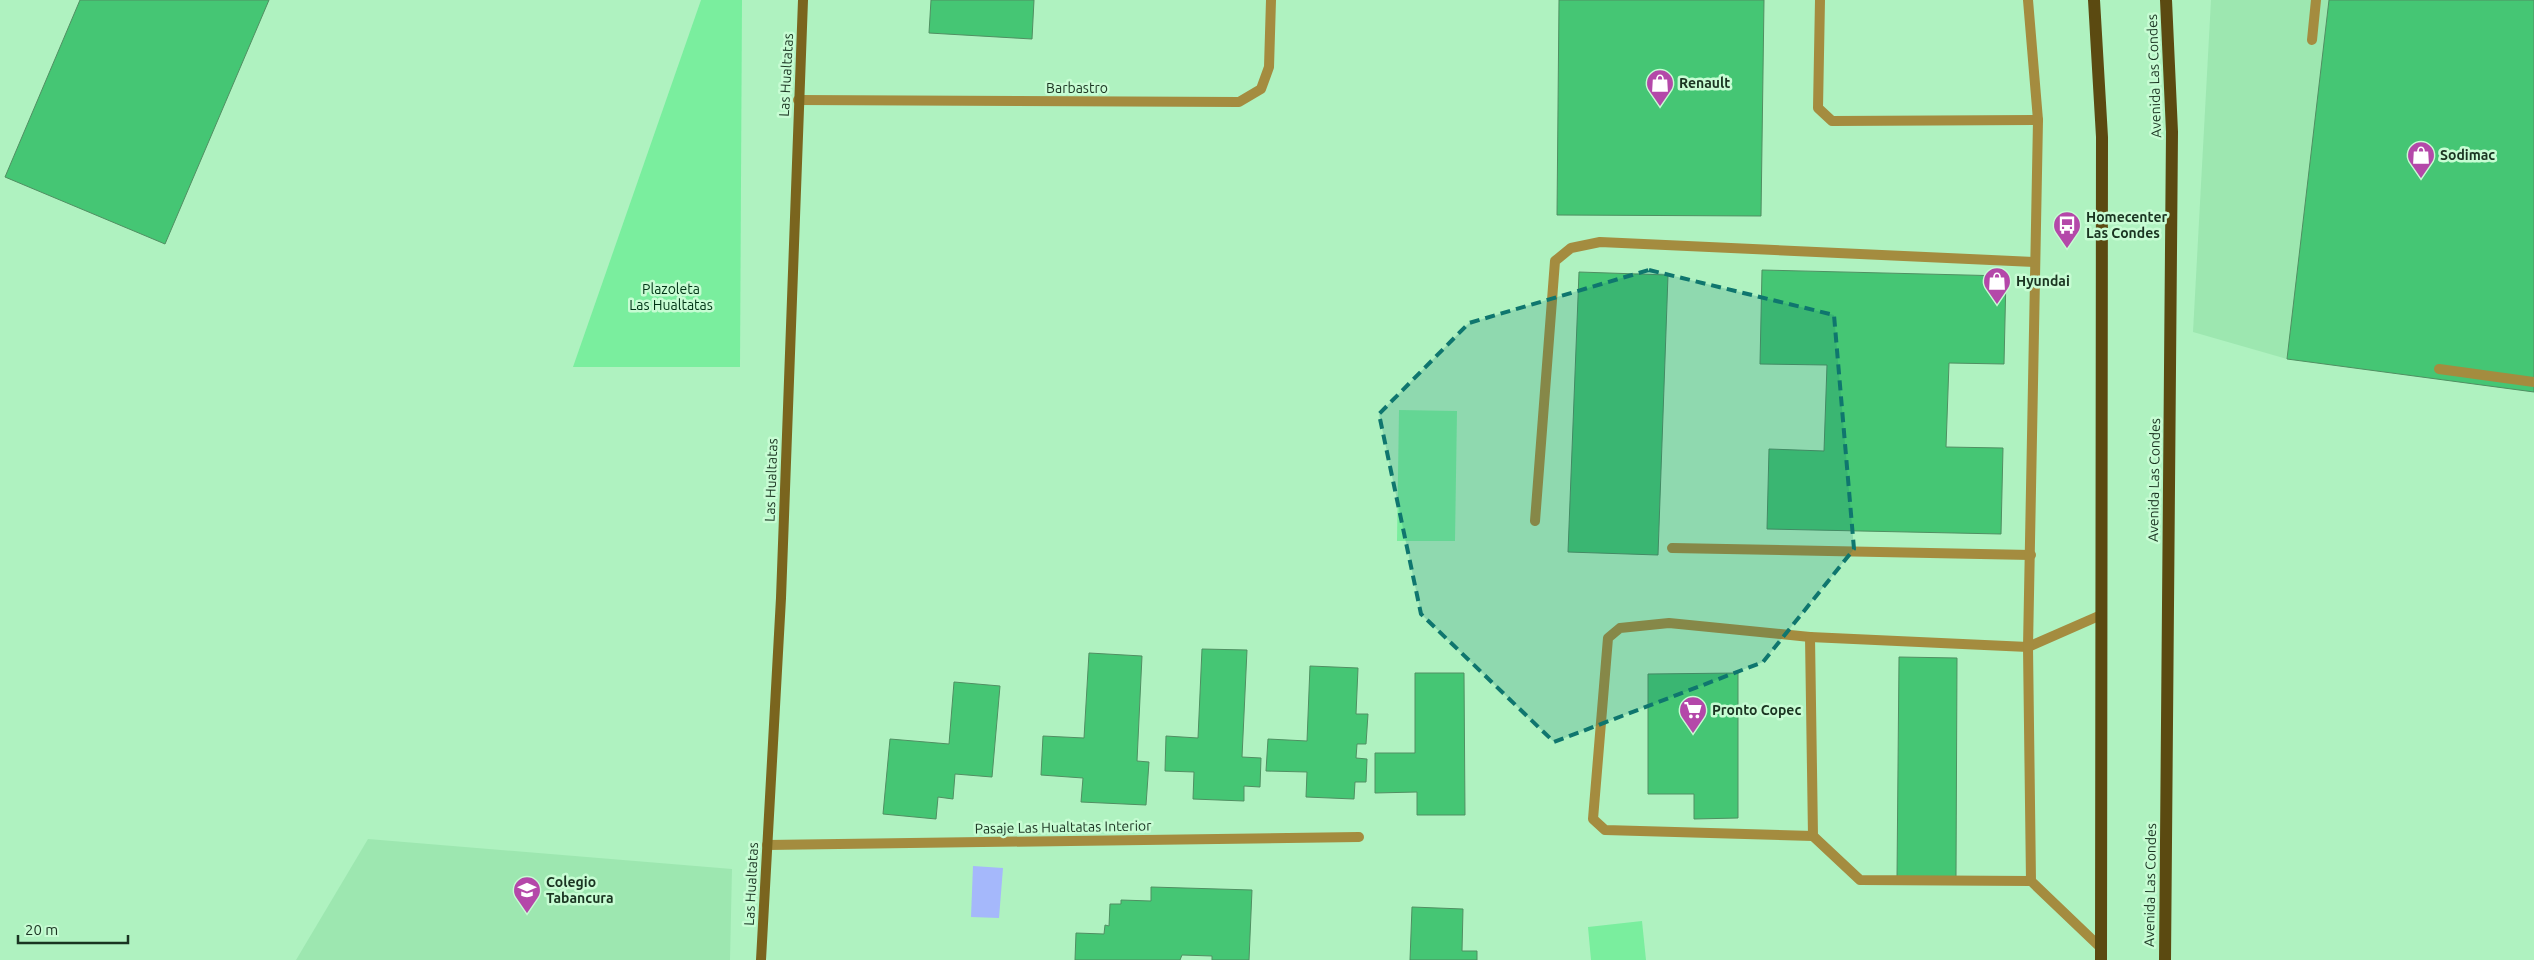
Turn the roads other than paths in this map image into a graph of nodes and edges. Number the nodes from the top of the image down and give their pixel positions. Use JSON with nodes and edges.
{"nodes":[{"id":1,"x":803,"y":0,"type":"edge"},
{"id":2,"x":1271,"y":0,"type":"edge"},
{"id":3,"x":1820,"y":0,"type":"edge"},
{"id":4,"x":2028,"y":0,"type":"edge"},
{"id":5,"x":2094,"y":0,"type":"edge"},
{"id":6,"x":2166,"y":0,"type":"edge"},
{"id":7,"x":2316,"y":0,"type":"edge"},
{"id":8,"x":2312,"y":40,"type":"dead end"},
{"id":9,"x":798,"y":100,"type":"junction"},
{"id":10,"x":2038,"y":120,"type":"junction"},
{"id":11,"x":2035,"y":262,"type":"junction"},
{"id":12,"x":2439,"y":369,"type":"dead end"},
{"id":13,"x":2534,"y":382,"type":"edge"},
{"id":14,"x":1535,"y":521,"type":"dead end"},
{"id":15,"x":1672,"y":548,"type":"dead end"},
{"id":16,"x":2031,"y":554,"type":"junction"},
{"id":17,"x":2101,"y":615,"type":"junction"},
{"id":18,"x":1810,"y":637,"type":"junction"},
{"id":19,"x":2028,"y":646,"type":"junction"},
{"id":20,"x":1813,"y":836,"type":"junction"},
{"id":21,"x":1359,"y":838,"type":"dead end"},
{"id":22,"x":767,"y":845,"type":"junction"},
{"id":23,"x":2031,"y":880,"type":"junction"},
{"id":24,"x":2101,"y":954,"type":"edge"},
{"id":25,"x":761,"y":960,"type":"edge"},
{"id":26,"x":2165,"y":960,"type":"edge"}],
"edges":[{"from":1,"to":9,"type":"street","name":"Las Hualtatas"},
{"from":2,"to":9,"type":"street","name":"Barbastro"},
{"from":3,"to":10,"type":"street"},
{"from":4,"to":10,"type":"street"},
{"from":5,"to":17,"type":"main road"},
{"from":6,"to":26,"type":"main road","name":"Avenida Las Condes"},
{"from":7,"to":8,"type":"street"},
{"from":9,"to":22,"type":"street","name":"Las Hualtatas"},
{"from":10,"to":11,"type":"street"},
{"from":11,"to":14,"type":"street"},
{"from":11,"to":16,"type":"street"},
{"from":12,"to":13,"type":"street"},
{"from":15,"to":16,"type":"street"},
{"from":16,"to":19,"type":"street"},
{"from":17,"to":19,"type":"street"},
{"from":17,"to":24,"type":"main road"},
{"from":18,"to":19,"type":"street"},
{"from":18,"to":20,"type":"street"},
{"from":18,"to":20,"type":"street"},
{"from":19,"to":23,"type":"street"},
{"from":20,"to":23,"type":"street"},
{"from":21,"to":22,"type":"street","name":"Pasaje Las Hualtatas Interior"},
{"from":22,"to":25,"type":"street","name":"Las Hualtatas"},
{"from":23,"to":24,"type":"street"}]}
